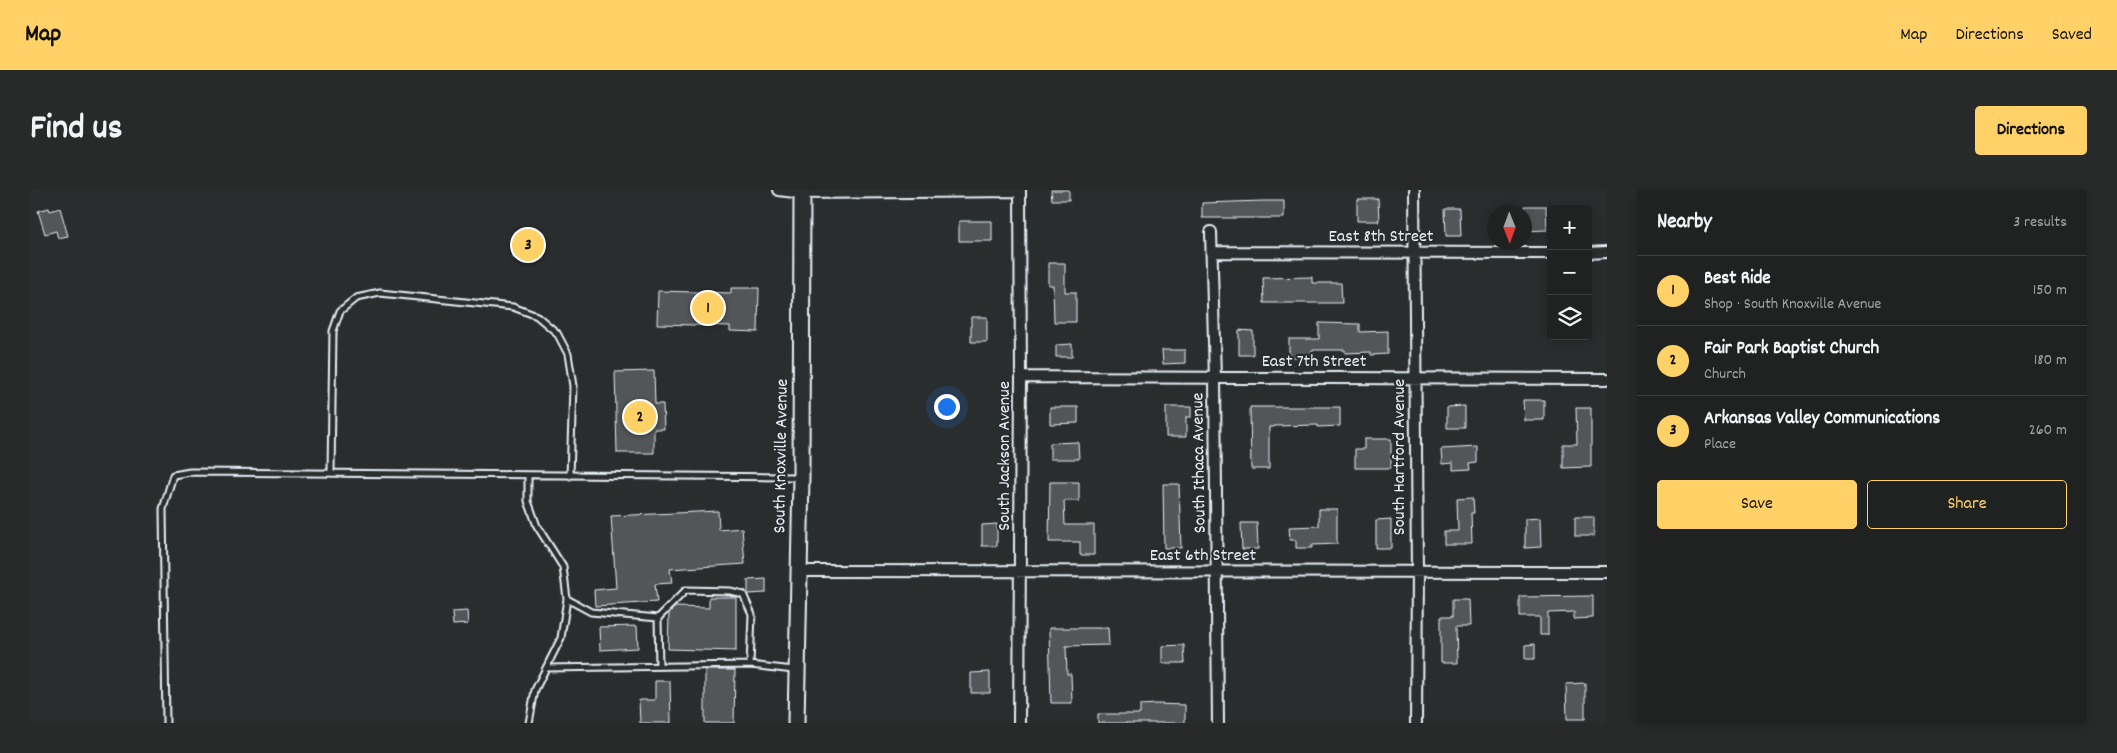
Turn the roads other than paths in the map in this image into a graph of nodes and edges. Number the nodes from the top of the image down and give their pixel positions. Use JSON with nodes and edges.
{"nodes":[{"id":1,"x":779,"y":190,"type":"edge"},
{"id":2,"x":1414,"y":190,"type":"edge"},
{"id":3,"x":802,"y":191,"type":"edge"},
{"id":4,"x":1020,"y":191,"type":"edge"},
{"id":5,"x":1211,"y":232,"type":"dead end"},
{"id":6,"x":1212,"y":252,"type":"junction"},
{"id":7,"x":1592,"y":252,"type":"edge"},
{"id":8,"x":1607,"y":252,"type":"edge"},
{"id":9,"x":1547,"y":253,"type":"edge"},
{"id":10,"x":1415,"y":254,"type":"junction"},
{"id":11,"x":1021,"y":377,"type":"junction"},
{"id":12,"x":1215,"y":378,"type":"junction"},
{"id":13,"x":1416,"y":378,"type":"junction"},
{"id":14,"x":1607,"y":379,"type":"edge"},
{"id":15,"x":331,"y":473,"type":"junction"},
{"id":16,"x":528,"y":475,"type":"junction"},
{"id":17,"x":570,"y":476,"type":"junction"},
{"id":18,"x":801,"y":477,"type":"junction"},
{"id":19,"x":799,"y":572,"type":"junction"},
{"id":20,"x":1020,"y":572,"type":"junction"},
{"id":21,"x":1417,"y":572,"type":"junction"},
{"id":22,"x":1607,"y":572,"type":"edge"},
{"id":23,"x":1218,"y":573,"type":"junction"},
{"id":24,"x":567,"y":599,"type":"junction"},
{"id":25,"x":658,"y":618,"type":"junction"},
{"id":26,"x":750,"y":665,"type":"junction"},
{"id":27,"x":659,"y":666,"type":"junction"},
{"id":28,"x":546,"y":668,"type":"junction"},
{"id":29,"x":797,"y":670,"type":"junction"},
{"id":30,"x":166,"y":723,"type":"edge"},
{"id":31,"x":529,"y":723,"type":"edge"},
{"id":32,"x":796,"y":723,"type":"edge"},
{"id":33,"x":1019,"y":723,"type":"edge"},
{"id":34,"x":1218,"y":723,"type":"edge"},
{"id":35,"x":1416,"y":723,"type":"edge"}],
"edges":[{"from":1,"to":3,"type":"street"},
{"from":2,"to":10,"type":"street","name":"South Hartford Avenue"},
{"from":3,"to":4,"type":"street"},
{"from":3,"to":18,"type":"main road","name":"South Knoxville Avenue"},
{"from":4,"to":11,"type":"street","name":"South Jackson Avenue"},
{"from":5,"to":6,"type":"street","name":"South Ithaca Avenue"},
{"from":6,"to":10,"type":"street","name":"East 8th Street"},
{"from":6,"to":12,"type":"street","name":"South Ithaca Avenue"},
{"from":7,"to":8,"type":"street"},
{"from":9,"to":10,"type":"street","name":"East 8th Street"},
{"from":10,"to":13,"type":"street","name":"South Hartford Avenue"},
{"from":11,"to":12,"type":"street","name":"East 7th Street"},
{"from":11,"to":20,"type":"street","name":"South Jackson Avenue"},
{"from":12,"to":13,"type":"street","name":"East 7th Street"},
{"from":12,"to":23,"type":"street","name":"South Ithaca Avenue"},
{"from":13,"to":14,"type":"street","name":"East 7th Street"},
{"from":13,"to":21,"type":"street","name":"South Hartford Avenue"},
{"from":15,"to":16,"type":"lane"},
{"from":15,"to":17,"type":"lane"},
{"from":15,"to":30,"type":"lane"},
{"from":16,"to":17,"type":"lane"},
{"from":16,"to":24,"type":"lane"},
{"from":17,"to":18,"type":"lane"},
{"from":18,"to":19,"type":"main road","name":"South Knoxville Avenue"},
{"from":19,"to":20,"type":"street","name":"East 6th Street"},
{"from":19,"to":29,"type":"main road","name":"South Knoxville Avenue"},
{"from":20,"to":23,"type":"street","name":"East 6th Street"},
{"from":20,"to":33,"type":"street","name":"South Jackson Avenue"},
{"from":21,"to":22,"type":"street","name":"East 6th Street"},
{"from":21,"to":23,"type":"street","name":"East 6th Street"},
{"from":21,"to":35,"type":"street","name":"South Hartford Avenue"},
{"from":23,"to":34,"type":"street","name":"South Ithaca Avenue"},
{"from":24,"to":25,"type":"lane"},
{"from":24,"to":28,"type":"lane"},
{"from":25,"to":26,"type":"lane"},
{"from":25,"to":27,"type":"lane"},
{"from":26,"to":27,"type":"lane"},
{"from":26,"to":29,"type":"lane"},
{"from":27,"to":28,"type":"lane"},
{"from":28,"to":31,"type":"lane"},
{"from":29,"to":32,"type":"main road","name":"South Knoxville Avenue"}]}
